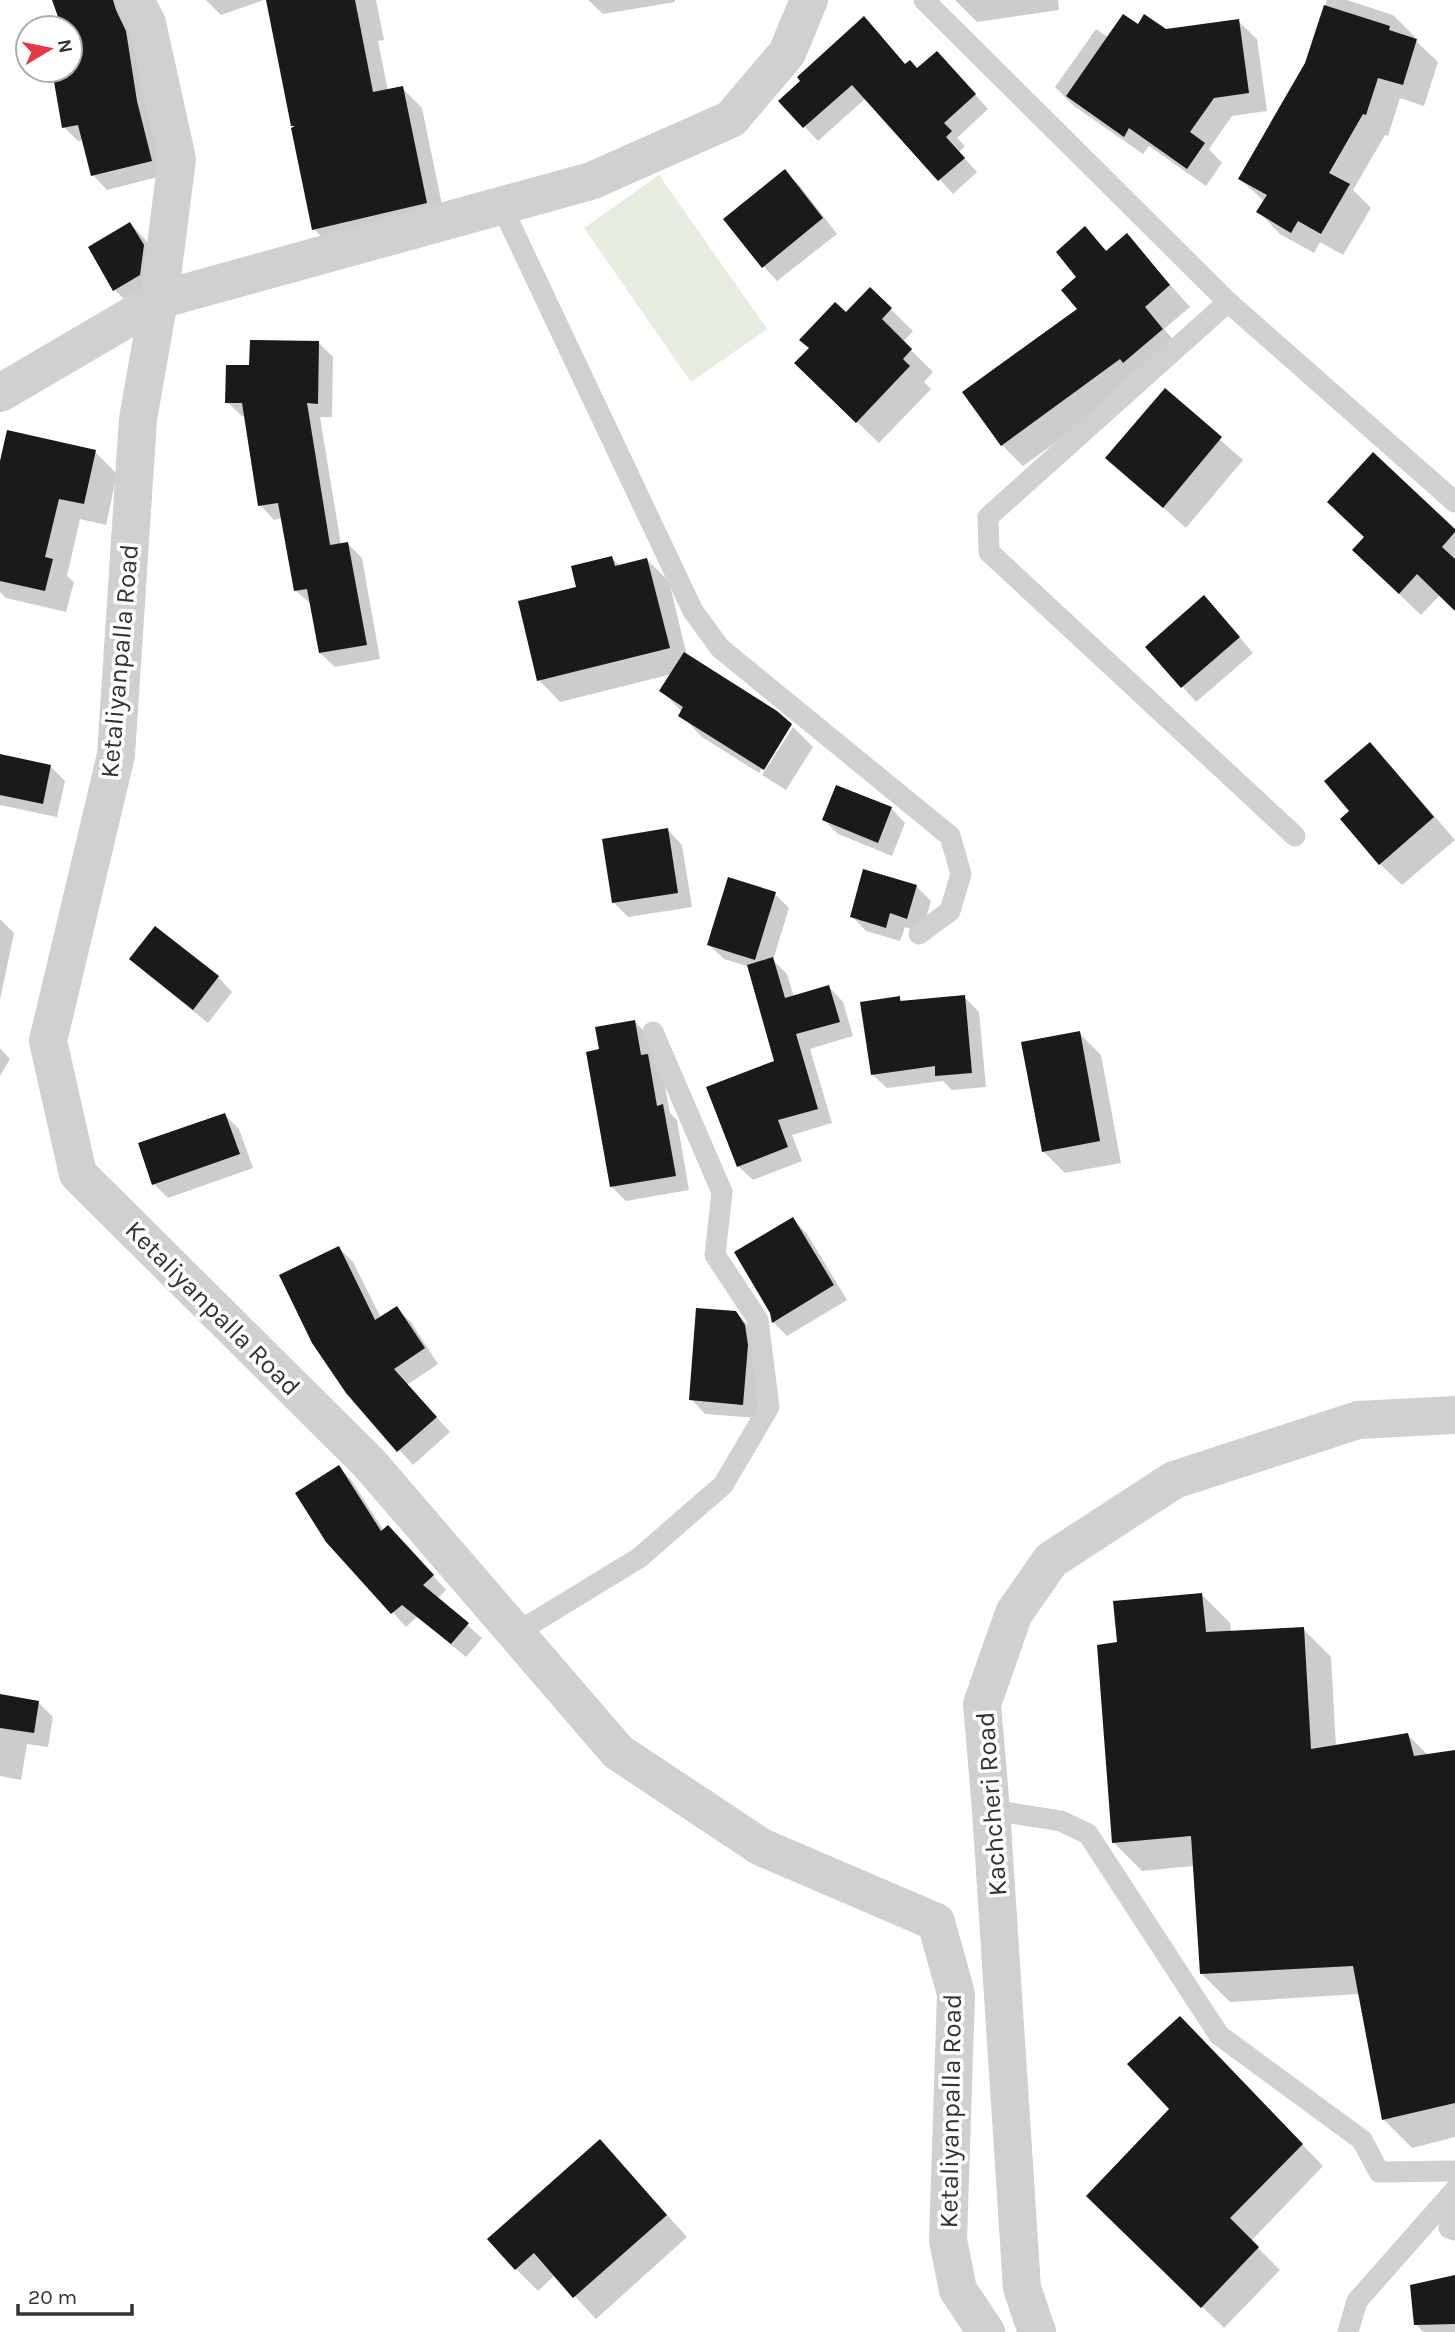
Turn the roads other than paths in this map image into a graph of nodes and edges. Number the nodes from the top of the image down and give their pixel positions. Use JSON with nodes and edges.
{"nodes":[{"id":1,"x":135,"y":0,"type":"edge"},
{"id":2,"x":809,"y":0,"type":"edge"},
{"id":3,"x":924,"y":0,"type":"edge"},
{"id":4,"x":501,"y":205,"type":"junction"},
{"id":5,"x":159,"y":300,"type":"junction"},
{"id":6,"x":1228,"y":302,"type":"junction"},
{"id":7,"x":0,"y":393,"type":"edge"},
{"id":8,"x":1455,"y":502,"type":"edge"},
{"id":9,"x":1295,"y":836,"type":"dead end"},
{"id":10,"x":919,"y":934,"type":"dead end"},
{"id":11,"x":653,"y":1032,"type":"dead end"},
{"id":12,"x":1455,"y":1415,"type":"edge"},
{"id":13,"x":516,"y":1633,"type":"junction"},
{"id":14,"x":991,"y":1810,"type":"junction"},
{"id":15,"x":1455,"y":2171,"type":"edge"},
{"id":16,"x":1455,"y":2190,"type":"edge"},
{"id":17,"x":1455,"y":2213,"type":"edge"},
{"id":18,"x":1455,"y":2230,"type":"edge"},
{"id":19,"x":986,"y":2332,"type":"edge"},
{"id":20,"x":1037,"y":2332,"type":"edge"},
{"id":21,"x":1348,"y":2332,"type":"edge"}],
"edges":[{"from":1,"to":5,"type":"street","name":"Ketaliyanpalla Road"},
{"from":2,"to":4,"type":"street"},
{"from":3,"to":6,"type":"lane"},
{"from":4,"to":5,"type":"street"},
{"from":4,"to":10,"type":"lane"},
{"from":5,"to":7,"type":"street"},
{"from":5,"to":13,"type":"street","name":"Ketaliyanpalla Road"},
{"from":6,"to":8,"type":"lane"},
{"from":6,"to":9,"type":"lane"},
{"from":11,"to":13,"type":"lane"},
{"from":12,"to":14,"type":"street","name":"Kachcheri Road"},
{"from":13,"to":19,"type":"street","name":"Ketaliyanpalla Road"},
{"from":14,"to":15,"type":"lane"},
{"from":14,"to":20,"type":"street","name":"Kachcheri Road"},
{"from":16,"to":21,"type":"lane"},
{"from":17,"to":18,"type":"lane"}]}
